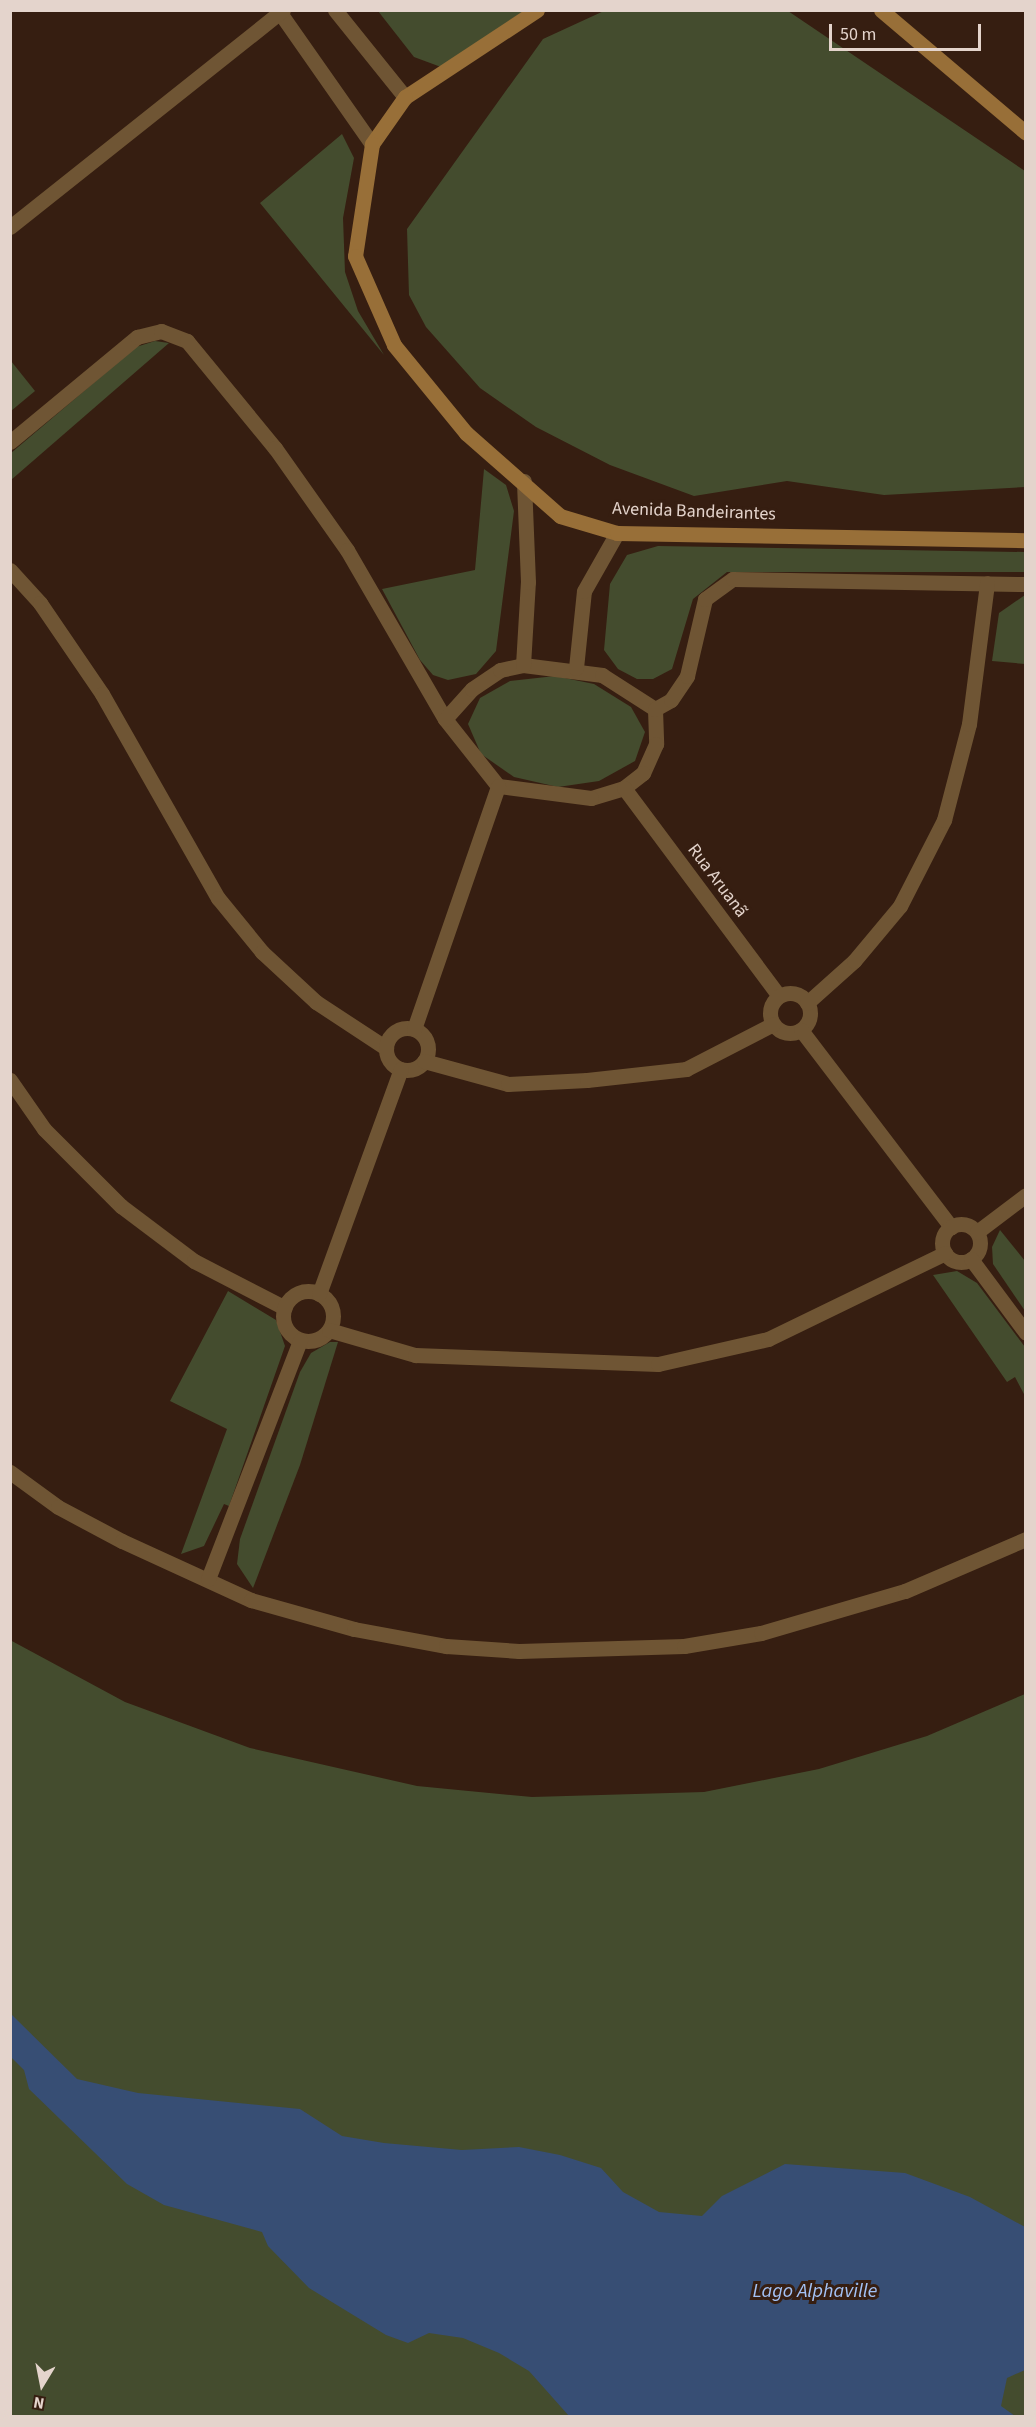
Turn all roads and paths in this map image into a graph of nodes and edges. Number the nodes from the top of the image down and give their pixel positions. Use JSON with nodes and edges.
{"nodes":[{"id":1,"x":335,"y":10,"type":"edge"},
{"id":2,"x":537,"y":10,"type":"edge"},
{"id":3,"x":881,"y":10,"type":"edge"},
{"id":4,"x":279,"y":12,"type":"edge"},
{"id":5,"x":405,"y":97,"type":"junction"},
{"id":6,"x":1026,"y":133,"type":"edge"},
{"id":7,"x":372,"y":144,"type":"junction"},
{"id":8,"x":10,"y":227,"type":"edge"},
{"id":9,"x":10,"y":442,"type":"edge"},
{"id":10,"x":524,"y":481,"type":"junction"},
{"id":11,"x":617,"y":532,"type":"junction"},
{"id":12,"x":1026,"y":540,"type":"edge"},
{"id":13,"x":10,"y":570,"type":"edge"},
{"id":14,"x":987,"y":584,"type":"junction"},
{"id":15,"x":1026,"y":584,"type":"edge"},
{"id":16,"x":523,"y":665,"type":"junction"},
{"id":17,"x":576,"y":668,"type":"junction"},
{"id":18,"x":655,"y":709,"type":"junction"},
{"id":19,"x":445,"y":719,"type":"junction"},
{"id":20,"x":498,"y":786,"type":"junction"},
{"id":21,"x":624,"y":788,"type":"junction"},
{"id":22,"x":779,"y":996,"type":"junction"},
{"id":23,"x":807,"y":1003,"type":"junction"},
{"id":24,"x":773,"y":1024,"type":"junction"},
{"id":25,"x":414,"y":1029,"type":"junction"},
{"id":26,"x":801,"y":1030,"type":"junction"},
{"id":27,"x":386,"y":1048,"type":"junction"},
{"id":28,"x":424,"y":1060,"type":"junction"},
{"id":29,"x":401,"y":1069,"type":"junction"},
{"id":30,"x":10,"y":1080,"type":"edge"},
{"id":31,"x":1026,"y":1195,"type":"edge"},
{"id":32,"x":951,"y":1227,"type":"junction"},
{"id":33,"x":977,"y":1232,"type":"junction"},
{"id":34,"x":945,"y":1253,"type":"junction"},
{"id":35,"x":972,"y":1259,"type":"junction"},
{"id":36,"x":319,"y":1293,"type":"junction"},
{"id":37,"x":285,"y":1308,"type":"junction"},
{"id":38,"x":329,"y":1330,"type":"junction"},
{"id":39,"x":1026,"y":1333,"type":"edge"},
{"id":40,"x":300,"y":1340,"type":"junction"},
{"id":41,"x":10,"y":1472,"type":"edge"},
{"id":42,"x":1026,"y":1539,"type":"edge"},
{"id":43,"x":208,"y":1579,"type":"junction"}],
"edges":[{"from":1,"to":5,"type":"street"},
{"from":2,"to":5,"type":"street","name":"Avenida Bandeirantes"},
{"from":3,"to":6,"type":"street"},
{"from":4,"to":7,"type":"street"},
{"from":4,"to":8,"type":"street"},
{"from":5,"to":7,"type":"street","name":"Avenida Bandeirantes"},
{"from":7,"to":10,"type":"street","name":"Avenida Bandeirantes"},
{"from":9,"to":19,"type":"street"},
{"from":10,"to":11,"type":"street","name":"Avenida Bandeirantes"},
{"from":10,"to":16,"type":"street"},
{"from":11,"to":12,"type":"street","name":"Avenida Bandeirantes"},
{"from":11,"to":17,"type":"street"},
{"from":13,"to":27,"type":"street"},
{"from":14,"to":15,"type":"street"},
{"from":14,"to":18,"type":"street"},
{"from":14,"to":23,"type":"street"},
{"from":16,"to":17,"type":"street"},
{"from":16,"to":19,"type":"street"},
{"from":17,"to":18,"type":"street"},
{"from":18,"to":21,"type":"street"},
{"from":19,"to":20,"type":"street"},
{"from":20,"to":21,"type":"street"},
{"from":20,"to":25,"type":"street"},
{"from":21,"to":22,"type":"street","name":"Rua Aruanã"},
{"from":22,"to":23,"type":"street"},
{"from":22,"to":24,"type":"street"},
{"from":23,"to":26,"type":"street"},
{"from":24,"to":26,"type":"street"},
{"from":24,"to":28,"type":"street"},
{"from":25,"to":27,"type":"street"},
{"from":25,"to":28,"type":"street"},
{"from":26,"to":32,"type":"street"},
{"from":27,"to":29,"type":"street"},
{"from":28,"to":29,"type":"street"},
{"from":29,"to":36,"type":"street"},
{"from":30,"to":37,"type":"street"},
{"from":31,"to":33,"type":"street"},
{"from":32,"to":33,"type":"street"},
{"from":32,"to":34,"type":"street"},
{"from":33,"to":35,"type":"street"},
{"from":34,"to":35,"type":"street"},
{"from":34,"to":38,"type":"street"},
{"from":35,"to":39,"type":"street"},
{"from":36,"to":37,"type":"street"},
{"from":36,"to":38,"type":"street"},
{"from":37,"to":40,"type":"street"},
{"from":38,"to":40,"type":"street"},
{"from":40,"to":43,"type":"street"},
{"from":41,"to":43,"type":"street"},
{"from":42,"to":43,"type":"street"}]}
